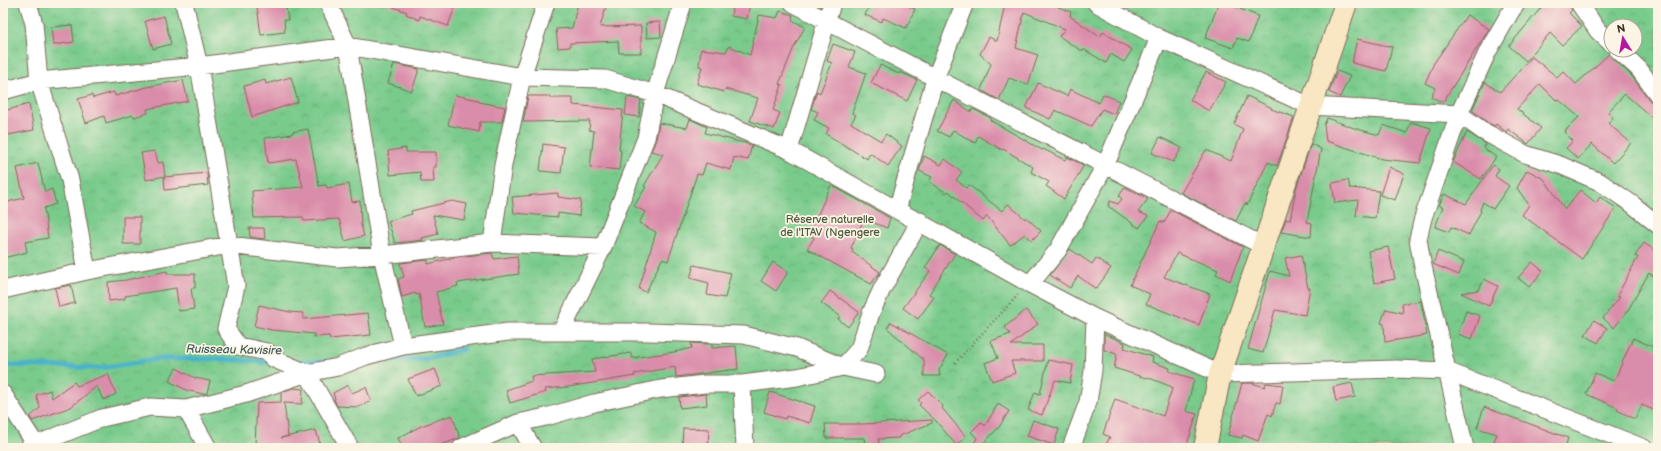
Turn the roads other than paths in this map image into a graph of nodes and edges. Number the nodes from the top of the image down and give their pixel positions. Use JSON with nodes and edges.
{"nodes":[{"id":1,"x":28,"y":3,"type":"edge"},
{"id":2,"x":184,"y":3,"type":"edge"},
{"id":3,"x":328,"y":3,"type":"edge"},
{"id":4,"x":546,"y":3,"type":"edge"},
{"id":5,"x":683,"y":3,"type":"edge"},
{"id":6,"x":793,"y":3,"type":"edge"},
{"id":7,"x":832,"y":3,"type":"edge"},
{"id":8,"x":965,"y":3,"type":"edge"},
{"id":9,"x":1096,"y":3,"type":"edge"},
{"id":10,"x":1346,"y":3,"type":"edge"},
{"id":11,"x":1517,"y":3,"type":"edge"},
{"id":12,"x":1579,"y":3,"type":"edge"},
{"id":13,"x":826,"y":21,"type":"junction"},
{"id":14,"x":1603,"y":36,"type":"edge"},
{"id":15,"x":1159,"y":38,"type":"junction"},
{"id":16,"x":348,"y":46,"type":"junction"},
{"id":17,"x":1626,"y":58,"type":"edge"},
{"id":18,"x":199,"y":66,"type":"junction"},
{"id":19,"x":522,"y":77,"type":"junction"},
{"id":20,"x":935,"y":79,"type":"junction"},
{"id":21,"x":39,"y":81,"type":"junction"},
{"id":22,"x":3,"y":91,"type":"edge"},
{"id":23,"x":655,"y":94,"type":"junction"},
{"id":24,"x":1658,"y":95,"type":"edge"},
{"id":25,"x":1310,"y":106,"type":"junction"},
{"id":26,"x":1459,"y":114,"type":"junction"},
{"id":27,"x":789,"y":150,"type":"junction"},
{"id":28,"x":1106,"y":164,"type":"junction"},
{"id":29,"x":897,"y":210,"type":"junction"},
{"id":30,"x":920,"y":221,"type":"junction"},
{"id":31,"x":1658,"y":226,"type":"edge"},
{"id":32,"x":492,"y":243,"type":"junction"},
{"id":33,"x":229,"y":244,"type":"junction"},
{"id":34,"x":1263,"y":246,"type":"junction"},
{"id":35,"x":603,"y":247,"type":"junction"},
{"id":36,"x":382,"y":255,"type":"junction"},
{"id":37,"x":87,"y":271,"type":"junction"},
{"id":38,"x":1030,"y":284,"type":"junction"},
{"id":39,"x":3,"y":290,"type":"edge"},
{"id":40,"x":1095,"y":318,"type":"junction"},
{"id":41,"x":561,"y":332,"type":"junction"},
{"id":42,"x":403,"y":346,"type":"junction"},
{"id":43,"x":844,"y":367,"type":"junction"},
{"id":44,"x":1447,"y":371,"type":"junction"},
{"id":45,"x":307,"y":373,"type":"junction"},
{"id":46,"x":876,"y":374,"type":"dead end"},
{"id":47,"x":1220,"y":374,"type":"junction"},
{"id":48,"x":742,"y":384,"type":"junction"},
{"id":49,"x":3,"y":394,"type":"edge"},
{"id":50,"x":186,"y":409,"type":"junction"},
{"id":51,"x":518,"y":423,"type":"junction"},
{"id":52,"x":34,"y":447,"type":"edge"},
{"id":53,"x":208,"y":448,"type":"edge"},
{"id":54,"x":350,"y":448,"type":"edge"},
{"id":55,"x":461,"y":448,"type":"edge"},
{"id":56,"x":533,"y":448,"type":"edge"},
{"id":57,"x":745,"y":448,"type":"edge"},
{"id":58,"x":1071,"y":448,"type":"edge"},
{"id":59,"x":1205,"y":448,"type":"edge"},
{"id":60,"x":1465,"y":448,"type":"edge"},
{"id":61,"x":1644,"y":448,"type":"edge"}],
"edges":[{"from":1,"to":21,"type":"street"},
{"from":2,"to":18,"type":"street"},
{"from":3,"to":16,"type":"street"},
{"from":4,"to":19,"type":"street"},
{"from":5,"to":23,"type":"street"},
{"from":6,"to":13,"type":"street"},
{"from":7,"to":13,"type":"street"},
{"from":8,"to":20,"type":"street"},
{"from":9,"to":15,"type":"street"},
{"from":10,"to":25,"type":"street"},
{"from":11,"to":26,"type":"street"},
{"from":12,"to":14,"type":"street"},
{"from":13,"to":20,"type":"street"},
{"from":13,"to":27,"type":"street"},
{"from":15,"to":25,"type":"street"},
{"from":15,"to":28,"type":"street"},
{"from":16,"to":18,"type":"street"},
{"from":16,"to":19,"type":"street"},
{"from":16,"to":36,"type":"street"},
{"from":17,"to":24,"type":"street"},
{"from":18,"to":21,"type":"street"},
{"from":18,"to":33,"type":"street"},
{"from":19,"to":23,"type":"street"},
{"from":19,"to":32,"type":"street"},
{"from":20,"to":28,"type":"street"},
{"from":20,"to":29,"type":"street"},
{"from":21,"to":22,"type":"street"},
{"from":21,"to":37,"type":"street"},
{"from":23,"to":27,"type":"street"},
{"from":23,"to":35,"type":"street"},
{"from":25,"to":26,"type":"street"},
{"from":25,"to":34,"type":"street"},
{"from":26,"to":31,"type":"street"},
{"from":26,"to":44,"type":"street"},
{"from":27,"to":29,"type":"street"},
{"from":28,"to":34,"type":"street"},
{"from":28,"to":38,"type":"street"},
{"from":29,"to":30,"type":"street"},
{"from":30,"to":38,"type":"street"},
{"from":30,"to":43,"type":"street"},
{"from":32,"to":35,"type":"street"},
{"from":32,"to":36,"type":"street"},
{"from":33,"to":36,"type":"street"},
{"from":33,"to":37,"type":"street"},
{"from":33,"to":45,"type":"street"},
{"from":34,"to":47,"type":"street"},
{"from":35,"to":41,"type":"street"},
{"from":36,"to":42,"type":"street"},
{"from":37,"to":39,"type":"street"},
{"from":38,"to":40,"type":"street"},
{"from":40,"to":47,"type":"street"},
{"from":40,"to":58,"type":"street"},
{"from":41,"to":42,"type":"street"},
{"from":41,"to":43,"type":"street"},
{"from":42,"to":45,"type":"street"},
{"from":43,"to":46,"type":"street"},
{"from":43,"to":48,"type":"street"},
{"from":44,"to":47,"type":"street"},
{"from":44,"to":60,"type":"street"},
{"from":44,"to":61,"type":"street"},
{"from":45,"to":50,"type":"street"},
{"from":45,"to":54,"type":"street"},
{"from":47,"to":59,"type":"street"},
{"from":48,"to":51,"type":"street"},
{"from":48,"to":57,"type":"street"},
{"from":49,"to":52,"type":"street"},
{"from":50,"to":52,"type":"street"},
{"from":50,"to":53,"type":"street"},
{"from":51,"to":55,"type":"street"},
{"from":51,"to":56,"type":"street"}]}
